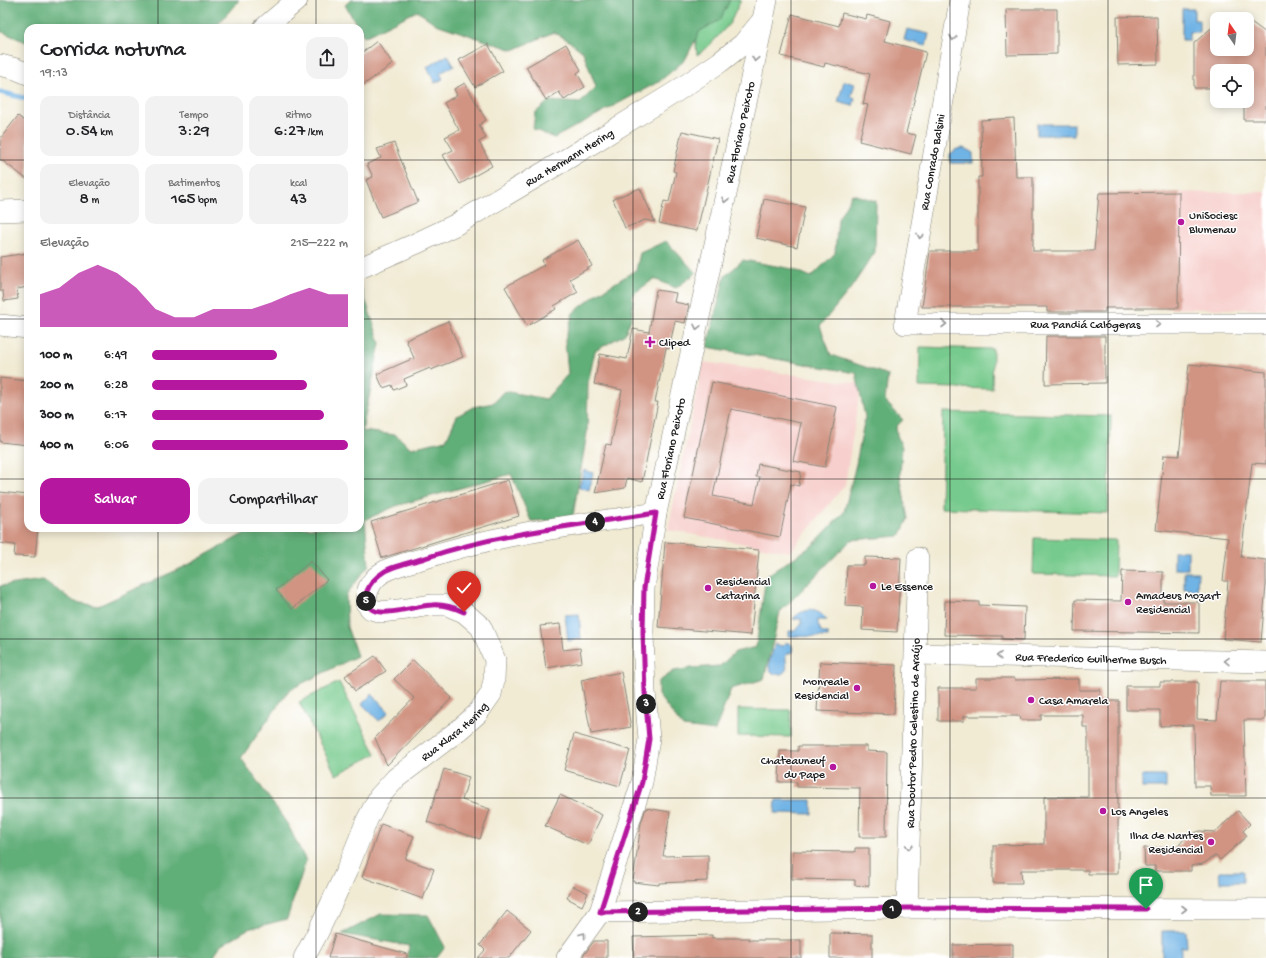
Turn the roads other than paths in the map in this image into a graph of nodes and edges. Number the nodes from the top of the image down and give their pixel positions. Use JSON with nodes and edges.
{"nodes":[{"id":1,"x":296,"y":0,"type":"edge"},
{"id":2,"x":960,"y":0,"type":"edge"},
{"id":3,"x":766,"y":6,"type":"edge"},
{"id":4,"x":269,"y":24,"type":"edge"},
{"id":5,"x":0,"y":65,"type":"edge"},
{"id":6,"x":24,"y":72,"type":"edge"},
{"id":7,"x":24,"y":210,"type":"edge"},
{"id":8,"x":0,"y":211,"type":"edge"},
{"id":9,"x":364,"y":266,"type":"edge"},
{"id":10,"x":905,"y":324,"type":"joint"},
{"id":11,"x":1266,"y":324,"type":"edge"},
{"id":12,"x":0,"y":325,"type":"edge"},
{"id":13,"x":24,"y":328,"type":"edge"},
{"id":14,"x":656,"y":513,"type":"junction"},
{"id":15,"x":918,"y":558,"type":"dead end"},
{"id":16,"x":916,"y":654,"type":"junction"},
{"id":17,"x":1266,"y":662,"type":"edge"},
{"id":18,"x":907,"y":908,"type":"junction"},
{"id":19,"x":1266,"y":909,"type":"edge"},
{"id":20,"x":600,"y":912,"type":"junction"},
{"id":21,"x":304,"y":958,"type":"edge"},
{"id":22,"x":567,"y":958,"type":"edge"}],
"edges":[{"from":1,"to":4,"type":"street"},
{"from":2,"to":10,"type":"street","name":"Rua Conrado Balsini","one_way":true},
{"from":3,"to":9,"type":"street","name":"Rua Hermann Hering"},
{"from":3,"to":14,"type":"street","name":"Rua Floriano Peixoto","one_way":true},
{"from":5,"to":6,"type":"street"},
{"from":7,"to":8,"type":"street"},
{"from":10,"to":11,"type":"street","name":"Rua Pandiá Calógeras","one_way":true},
{"from":12,"to":13,"type":"street"},
{"from":14,"to":20,"type":"street","name":"Rua Floriano Peixoto"},
{"from":14,"to":21,"type":"street","name":"Rua Klara Hering"},
{"from":15,"to":16,"type":"street","name":"Rua Doutor Pedro Celestino de Araújo"},
{"from":17,"to":16,"type":"street","name":"Rua Frederico Guilherme Busch","one_way":true},
{"from":16,"to":18,"type":"street","name":"Rua Doutor Pedro Celestino de Araújo","one_way":true},
{"from":18,"to":19,"type":"street","one_way":true},
{"from":18,"to":20,"type":"street"},
{"from":22,"to":20,"type":"street","name":"Rua Floriano Peixoto","one_way":true}]}
